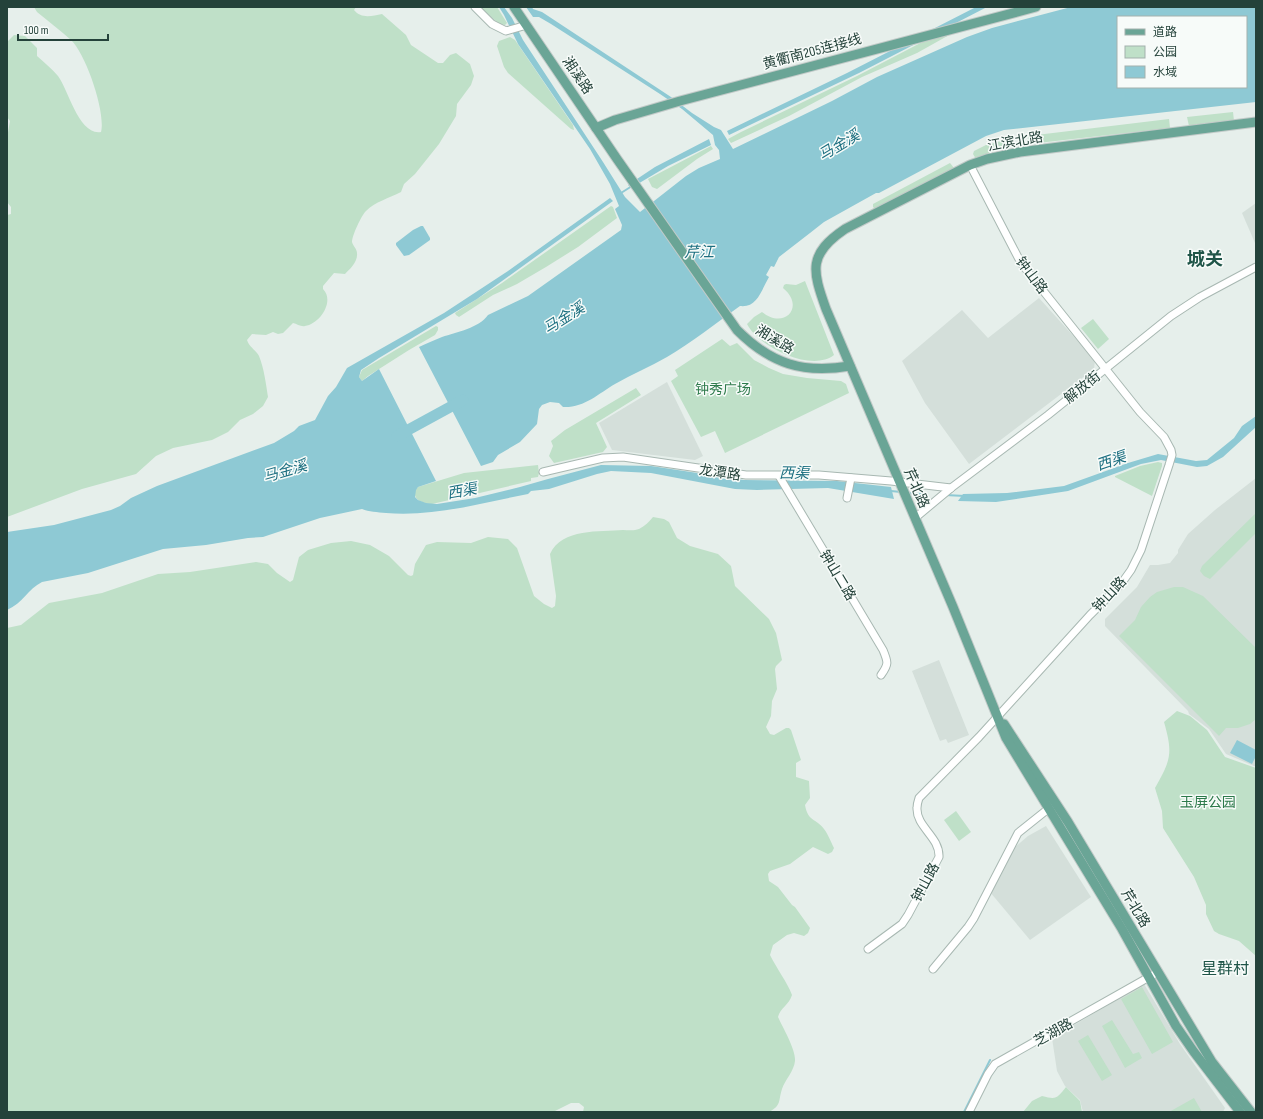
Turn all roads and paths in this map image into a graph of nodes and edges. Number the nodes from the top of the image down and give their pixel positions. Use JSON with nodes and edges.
{"nodes":[{"id":1,"x":475,"y":7,"type":"edge"},
{"id":2,"x":514,"y":7,"type":"edge"},
{"id":3,"x":1036,"y":7,"type":"edge"},
{"id":4,"x":527,"y":25,"type":"junction"},
{"id":5,"x":1256,"y":122,"type":"edge"},
{"id":6,"x":596,"y":128,"type":"junction"},
{"id":7,"x":970,"y":165,"type":"junction"},
{"id":8,"x":1256,"y":266,"type":"edge"},
{"id":9,"x":815,"y":270,"type":"joint"},
{"id":10,"x":850,"y":366,"type":"junction"},
{"id":11,"x":1106,"y":368,"type":"junction"},
{"id":12,"x":543,"y":472,"type":"dead end"},
{"id":13,"x":779,"y":476,"type":"junction"},
{"id":14,"x":851,"y":478,"type":"junction"},
{"id":15,"x":899,"y":482,"type":"junction"},
{"id":16,"x":951,"y":488,"type":"junction"},
{"id":17,"x":847,"y":498,"type":"dead end"},
{"id":18,"x":915,"y":518,"type":"junction"},
{"id":19,"x":881,"y":675,"type":"dead end"},
{"id":20,"x":998,"y":716,"type":"junction"},
{"id":21,"x":1048,"y":809,"type":"junction"},
{"id":22,"x":1068,"y":822,"type":"junction"},
{"id":23,"x":1059,"y":828,"type":"junction"},
{"id":24,"x":868,"y":949,"type":"dead end"},
{"id":25,"x":933,"y":969,"type":"dead end"},
{"id":26,"x":1158,"y":972,"type":"junction"},
{"id":27,"x":1149,"y":977,"type":"junction"},
{"id":28,"x":1245,"y":1111,"type":"edge"},
{"id":29,"x":969,"y":1112,"type":"edge"}],
"edges":[{"from":1,"to":4,"type":"street"},
{"from":2,"to":4,"type":"main road","name":"湘溪路"},
{"from":3,"to":6,"type":"main road","name":"黄衢南205连接线"},
{"from":4,"to":6,"type":"main road","name":"湘溪路"},
{"from":5,"to":7,"type":"main road","name":"江滨北路"},
{"from":6,"to":10,"type":"main road","name":"湘溪路"},
{"from":7,"to":9,"type":"main road","name":"江滨北路"},
{"from":7,"to":11,"type":"street","name":"钟山路"},
{"from":8,"to":11,"type":"street","name":"解放街"},
{"from":9,"to":10,"type":"main road","name":"芹北路"},
{"from":10,"to":15,"type":"main road","name":"芹北路"},
{"from":11,"to":16,"type":"street","name":"解放街"},
{"from":11,"to":20,"type":"street","name":"钟山路"},
{"from":12,"to":13,"type":"street","name":"龙潭路"},
{"from":13,"to":14,"type":"street","name":"龙潭路"},
{"from":13,"to":19,"type":"street","name":"钟山二路"},
{"from":14,"to":15,"type":"street","name":"龙潭路"},
{"from":14,"to":17,"type":"street"},
{"from":15,"to":16,"type":"street","name":"龙潭路"},
{"from":15,"to":18,"type":"main road","name":"芹北路"},
{"from":16,"to":18,"type":"street","name":"解放街"},
{"from":18,"to":20,"type":"main road","name":"芹北路"},
{"from":20,"to":21,"type":"main road","name":"芹北路"},
{"from":20,"to":22,"type":"main road","name":"芹北路"},
{"from":20,"to":24,"type":"street","name":"钟山路"},
{"from":21,"to":23,"type":"main road","name":"芹北路"},
{"from":21,"to":25,"type":"street"},
{"from":22,"to":23,"type":"street"},
{"from":22,"to":26,"type":"main road","name":"芹北路"},
{"from":23,"to":27,"type":"main road","name":"芹北路"},
{"from":26,"to":27,"type":"street","name":"芝湖路"},
{"from":26,"to":28,"type":"main road","name":"芹北路"},
{"from":27,"to":28,"type":"main road","name":"芹北路"},
{"from":27,"to":29,"type":"street","name":"芝湖路"}]}
